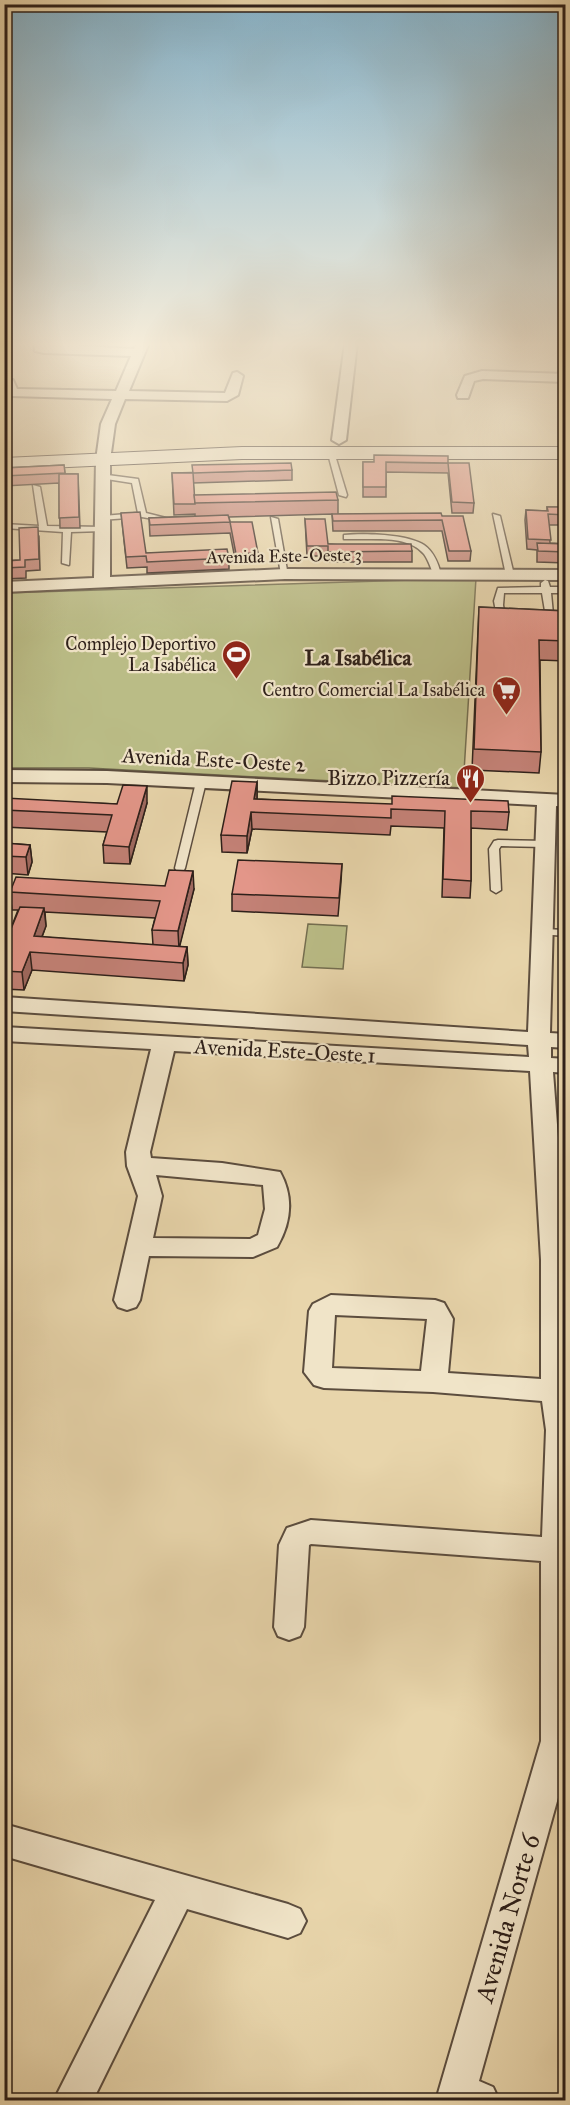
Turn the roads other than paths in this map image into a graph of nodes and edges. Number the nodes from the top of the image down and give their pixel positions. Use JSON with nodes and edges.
{"nodes":[{"id":1,"x":106,"y":441,"type":"edge"},
{"id":2,"x":336,"y":441,"type":"edge"},
{"id":3,"x":566,"y":442,"type":"edge"},
{"id":4,"x":335,"y":446,"type":"junction"},
{"id":5,"x":4,"y":449,"type":"edge"},
{"id":6,"x":566,"y":453,"type":"edge"},
{"id":7,"x":104,"y":460,"type":"junction"},
{"id":8,"x":4,"y":464,"type":"edge"},
{"id":9,"x":36,"y":488,"type":"dead end"},
{"id":10,"x":344,"y":495,"type":"dead end"},
{"id":11,"x":142,"y":515,"type":"junction"},
{"id":12,"x":496,"y":516,"type":"dead end"},
{"id":13,"x":274,"y":519,"type":"dead end"},
{"id":14,"x":172,"y":520,"type":"edge"},
{"id":15,"x":103,"y":524,"type":"junction"},
{"id":16,"x":4,"y":526,"type":"edge"},
{"id":17,"x":43,"y":528,"type":"junction"},
{"id":18,"x":67,"y":530,"type":"junction"},
{"id":19,"x":347,"y":537,"type":"dead end"},
{"id":20,"x":66,"y":563,"type":"dead end"},
{"id":21,"x":285,"y":574,"type":"junction"},
{"id":22,"x":437,"y":574,"type":"junction"},
{"id":23,"x":510,"y":575,"type":"junction"},
{"id":24,"x":566,"y":575,"type":"edge"},
{"id":25,"x":102,"y":582,"type":"junction"},
{"id":26,"x":545,"y":582,"type":"junction"},
{"id":27,"x":4,"y":587,"type":"edge"},
{"id":28,"x":566,"y":590,"type":"edge"},
{"id":29,"x":511,"y":621,"type":"edge"},
{"id":30,"x":541,"y":623,"type":"edge"},
{"id":31,"x":4,"y":776,"type":"edge"},
{"id":32,"x":201,"y":782,"type":"junction"},
{"id":33,"x":556,"y":800,"type":"edge"},
{"id":34,"x":546,"y":844,"type":"junction"},
{"id":35,"x":180,"y":868,"type":"edge"},
{"id":36,"x":496,"y":890,"type":"dead end"},
{"id":37,"x":554,"y":932,"type":"edge"},
{"id":38,"x":4,"y":1004,"type":"edge"},
{"id":39,"x":4,"y":1034,"type":"edge"},
{"id":40,"x":164,"y":1044,"type":"junction"},
{"id":41,"x":553,"y":1053,"type":"edge"},
{"id":42,"x":139,"y":1166,"type":"junction"},
{"id":43,"x":138,"y":1247,"type":"junction"},
{"id":44,"x":560,"y":1260,"type":"edge"},
{"id":45,"x":127,"y":1300,"type":"dead end"},
{"id":46,"x":433,"y":1382,"type":"junction"},
{"id":47,"x":555,"y":1391,"type":"junction"},
{"id":48,"x":563,"y":1430,"type":"edge"},
{"id":49,"x":556,"y":1550,"type":"junction"},
{"id":50,"x":289,"y":1627,"type":"dead end"},
{"id":51,"x":6,"y":1840,"type":"edge"},
{"id":52,"x":178,"y":1891,"type":"junction"},
{"id":53,"x":288,"y":1921,"type":"dead end"},
{"id":54,"x":465,"y":2097,"type":"edge"},
{"id":55,"x":73,"y":2100,"type":"edge"}],
"edges":[{"from":1,"to":7,"type":"street"},
{"from":2,"to":4,"type":"street"},
{"from":3,"to":4,"type":"main road"},
{"from":4,"to":6,"type":"main road"},
{"from":4,"to":7,"type":"main road"},
{"from":4,"to":10,"type":"lane"},
{"from":5,"to":7,"type":"main road"},
{"from":7,"to":8,"type":"main road"},
{"from":7,"to":11,"type":"lane"},
{"from":7,"to":15,"type":"street"},
{"from":9,"to":17,"type":"lane"},
{"from":11,"to":14,"type":"lane"},
{"from":11,"to":15,"type":"lane"},
{"from":12,"to":23,"type":"lane"},
{"from":13,"to":21,"type":"lane"},
{"from":15,"to":18,"type":"lane"},
{"from":15,"to":25,"type":"street"},
{"from":16,"to":17,"type":"lane"},
{"from":17,"to":18,"type":"lane"},
{"from":18,"to":20,"type":"lane"},
{"from":19,"to":22,"type":"lane"},
{"from":21,"to":22,"type":"street","name":"Avenida Este-Oeste 3"},
{"from":21,"to":25,"type":"street","name":"Avenida Este-Oeste 3"},
{"from":22,"to":23,"type":"street","name":"Avenida Este-Oeste 3"},
{"from":23,"to":26,"type":"street","name":"Avenida Este-Oeste 3"},
{"from":24,"to":26,"type":"street","name":"Avenida Este-Oeste 3"},
{"from":25,"to":27,"type":"street","name":"Avenida Este-Oeste 3"},
{"from":26,"to":28,"type":"lane"},
{"from":26,"to":29,"type":"lane"},
{"from":26,"to":30,"type":"lane"},
{"from":31,"to":32,"type":"street","name":"Avenida Este-Oeste 2"},
{"from":32,"to":33,"type":"street","name":"Avenida Este-Oeste 2"},
{"from":32,"to":35,"type":"lane"},
{"from":33,"to":34,"type":"street","name":"Avenida Norte 6"},
{"from":34,"to":36,"type":"lane"},
{"from":34,"to":37,"type":"street","name":"Avenida Norte 6"},
{"from":37,"to":41,"type":"street","name":"Avenida Norte 6"},
{"from":38,"to":41,"type":"street"},
{"from":39,"to":40,"type":"street","name":"Avenida Este-Oeste 1"},
{"from":40,"to":41,"type":"street","name":"Avenida Este-Oeste 1"},
{"from":40,"to":42,"type":"street"},
{"from":41,"to":44,"type":"street","name":"Avenida Norte 6"},
{"from":42,"to":43,"type":"street"},
{"from":42,"to":43,"type":"street"},
{"from":43,"to":45,"type":"street"},
{"from":44,"to":47,"type":"street","name":"Avenida Norte 6"},
{"from":46,"to":46,"type":"street"},
{"from":46,"to":47,"type":"street"},
{"from":47,"to":48,"type":"street","name":"Avenida Norte 6"},
{"from":48,"to":49,"type":"street","name":"Avenida Norte 6"},
{"from":49,"to":50,"type":"street"},
{"from":49,"to":54,"type":"street","name":"Avenida Norte 6"},
{"from":51,"to":52,"type":"street"},
{"from":52,"to":53,"type":"street"},
{"from":52,"to":55,"type":"street"}]}
